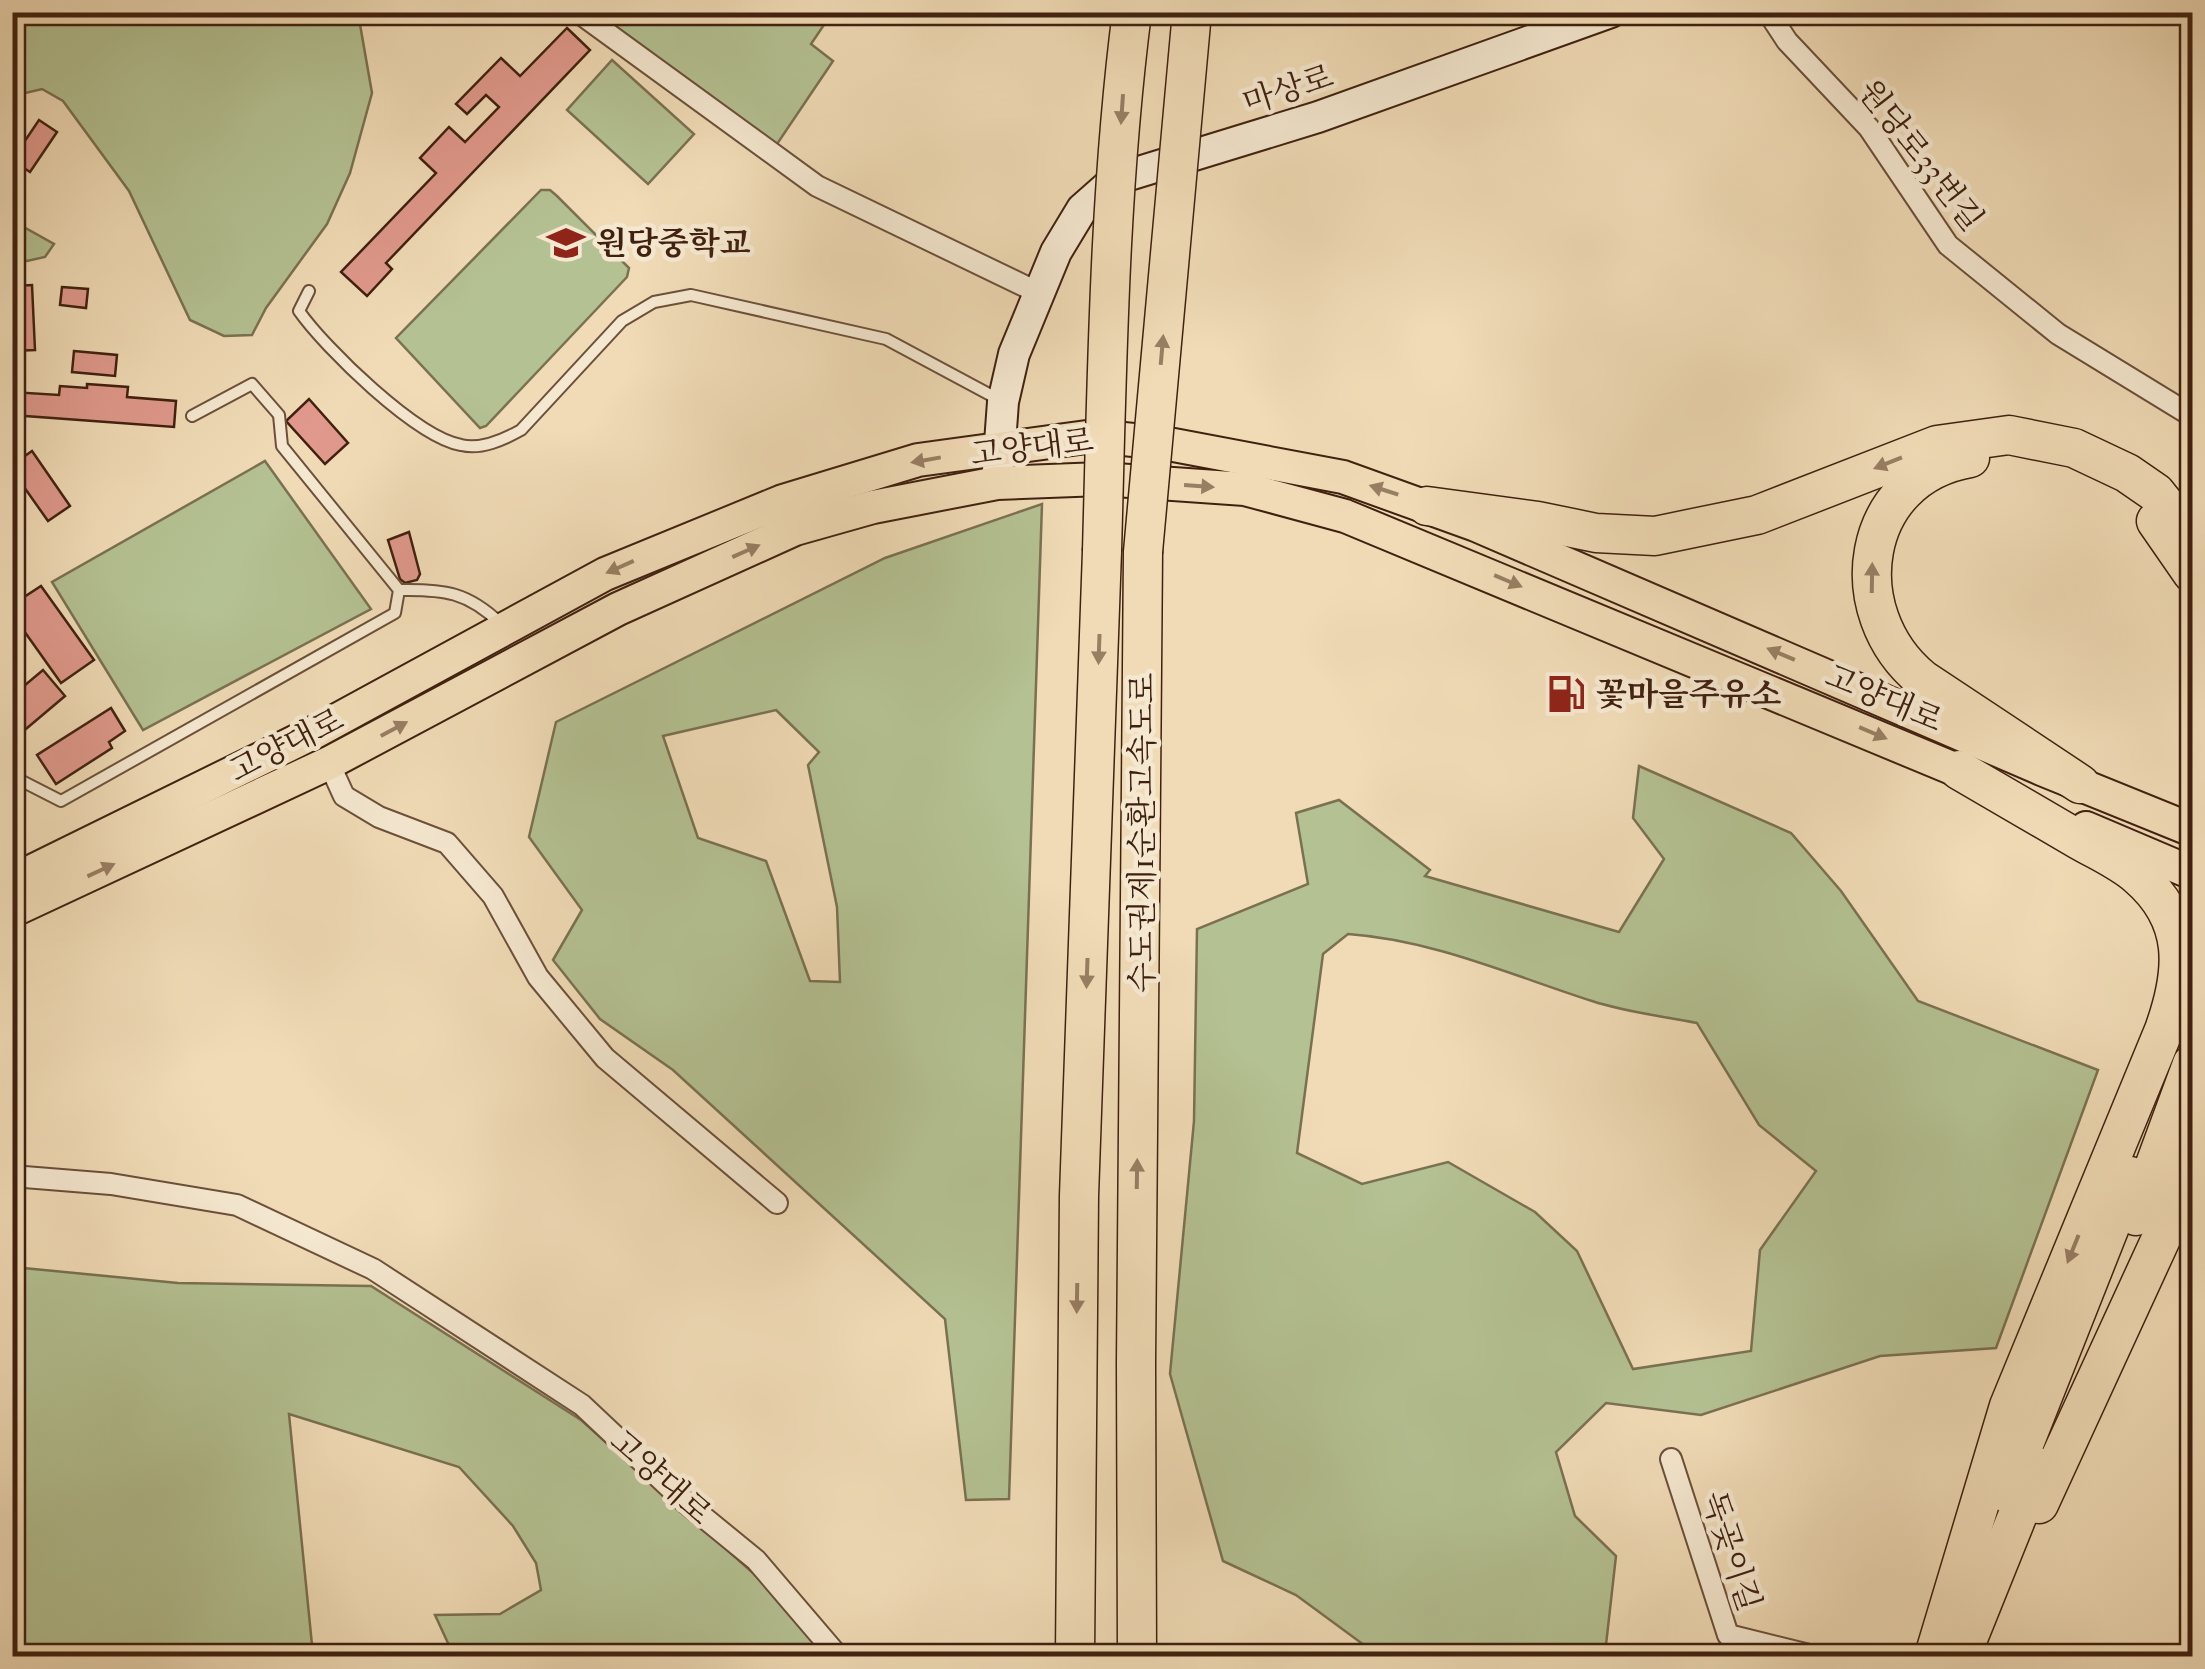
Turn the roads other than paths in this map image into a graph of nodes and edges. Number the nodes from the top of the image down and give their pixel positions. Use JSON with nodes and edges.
{"nodes":[{"id":1,"x":578,"y":12,"type":"edge"},
{"id":2,"x":1132,"y":12,"type":"edge"},
{"id":3,"x":1192,"y":12,"type":"edge"},
{"id":4,"x":1611,"y":12,"type":"edge"},
{"id":5,"x":1768,"y":12,"type":"edge"},
{"id":6,"x":309,"y":291,"type":"dead end"},
{"id":7,"x":1040,"y":293,"type":"junction"},
{"id":8,"x":1004,"y":402,"type":"junction"},
{"id":9,"x":192,"y":416,"type":"dead end"},
{"id":10,"x":2192,"y":416,"type":"edge"},
{"id":11,"x":1000,"y":449,"type":"junction"},
{"id":12,"x":997,"y":483,"type":"junction"},
{"id":13,"x":1427,"y":506,"type":"junction"},
{"id":14,"x":2192,"y":538,"type":"edge"},
{"id":15,"x":2192,"y":572,"type":"edge"},
{"id":16,"x":399,"y":590,"type":"junction"},
{"id":17,"x":511,"y":626,"type":"junction"},
{"id":18,"x":329,"y":763,"type":"junction"},
{"id":19,"x":1959,"y":770,"type":"junction"},
{"id":20,"x":12,"y":776,"type":"edge"},
{"id":21,"x":2080,"y":784,"type":"junction"},
{"id":22,"x":2192,"y":830,"type":"edge"},
{"id":23,"x":2192,"y":874,"type":"edge"},
{"id":24,"x":12,"y":881,"type":"edge"},
{"id":25,"x":12,"y":911,"type":"edge"},
{"id":26,"x":2192,"y":1000,"type":"edge"},
{"id":27,"x":2192,"y":1064,"type":"edge"},
{"id":28,"x":2192,"y":1155,"type":"edge"},
{"id":29,"x":12,"y":1176,"type":"edge"},
{"id":30,"x":777,"y":1203,"type":"dead end"},
{"id":31,"x":1136,"y":1363,"type":"junction"},
{"id":32,"x":2048,"y":1414,"type":"junction"},
{"id":33,"x":1672,"y":1459,"type":"dead end"},
{"id":34,"x":1989,"y":1593,"type":"junction"},
{"id":35,"x":1951,"y":1655,"type":"edge"},
{"id":36,"x":838,"y":1656,"type":"edge"},
{"id":37,"x":1075,"y":1656,"type":"edge"},
{"id":38,"x":1137,"y":1656,"type":"edge"},
{"id":39,"x":1161,"y":1656,"type":"edge"},
{"id":40,"x":1812,"y":1656,"type":"edge"}],
"edges":[{"from":1,"to":7,"type":"street"},
{"from":2,"to":37,"type":"highway","name":"수도권제1순환고속도로","one_way":true,"bridge":true},
{"from":31,"to":3,"type":"highway","name":"수도권제1순환고속도로","one_way":true,"bridge":true},
{"from":4,"to":7,"type":"street","name":"마상로"},
{"from":5,"to":10,"type":"street","name":"원당로33번길"},
{"from":6,"to":8,"type":"lane"},
{"from":7,"to":8,"type":"street","name":"마상로"},
{"from":8,"to":11,"type":"street","name":"마상로"},
{"from":9,"to":16,"type":"lane"},
{"from":11,"to":12,"type":"street","name":"마상로"},
{"from":13,"to":11,"type":"main road","name":"고양대로","one_way":true},
{"from":11,"to":17,"type":"main road","name":"고양대로","one_way":true},
{"from":18,"to":12,"type":"main road","name":"고양대로","one_way":true},
{"from":12,"to":19,"type":"main road","name":"고양대로","one_way":true},
{"from":14,"to":13,"type":"highway","one_way":true},
{"from":21,"to":13,"type":"main road","name":"고양대로","one_way":true},
{"from":21,"to":15,"type":"highway","one_way":true},
{"from":16,"to":17,"type":"lane"},
{"from":16,"to":20,"type":"lane"},
{"from":17,"to":24,"type":"main road","name":"고양대로"},
{"from":25,"to":18,"type":"main road","name":"고양대로","one_way":true},
{"from":18,"to":30,"type":"street","name":"고양대로"},
{"from":19,"to":23,"type":"main road","name":"고양대로"},
{"from":19,"to":35,"type":"highway","one_way":true},
{"from":21,"to":22,"type":"main road","name":"고양대로"},
{"from":26,"to":32,"type":"highway"},
{"from":27,"to":32,"type":"highway"},
{"from":28,"to":34,"type":"highway"},
{"from":29,"to":36,"type":"street","name":"고양대로"},
{"from":31,"to":38,"type":"highway","name":"수도권제1순환고속도로"},
{"from":31,"to":39,"type":"highway"},
{"from":32,"to":34,"type":"highway"},
{"from":32,"to":35,"type":"highway"},
{"from":33,"to":40,"type":"street","name":"독곶이길"},
{"from":34,"to":35,"type":"highway"}]}
